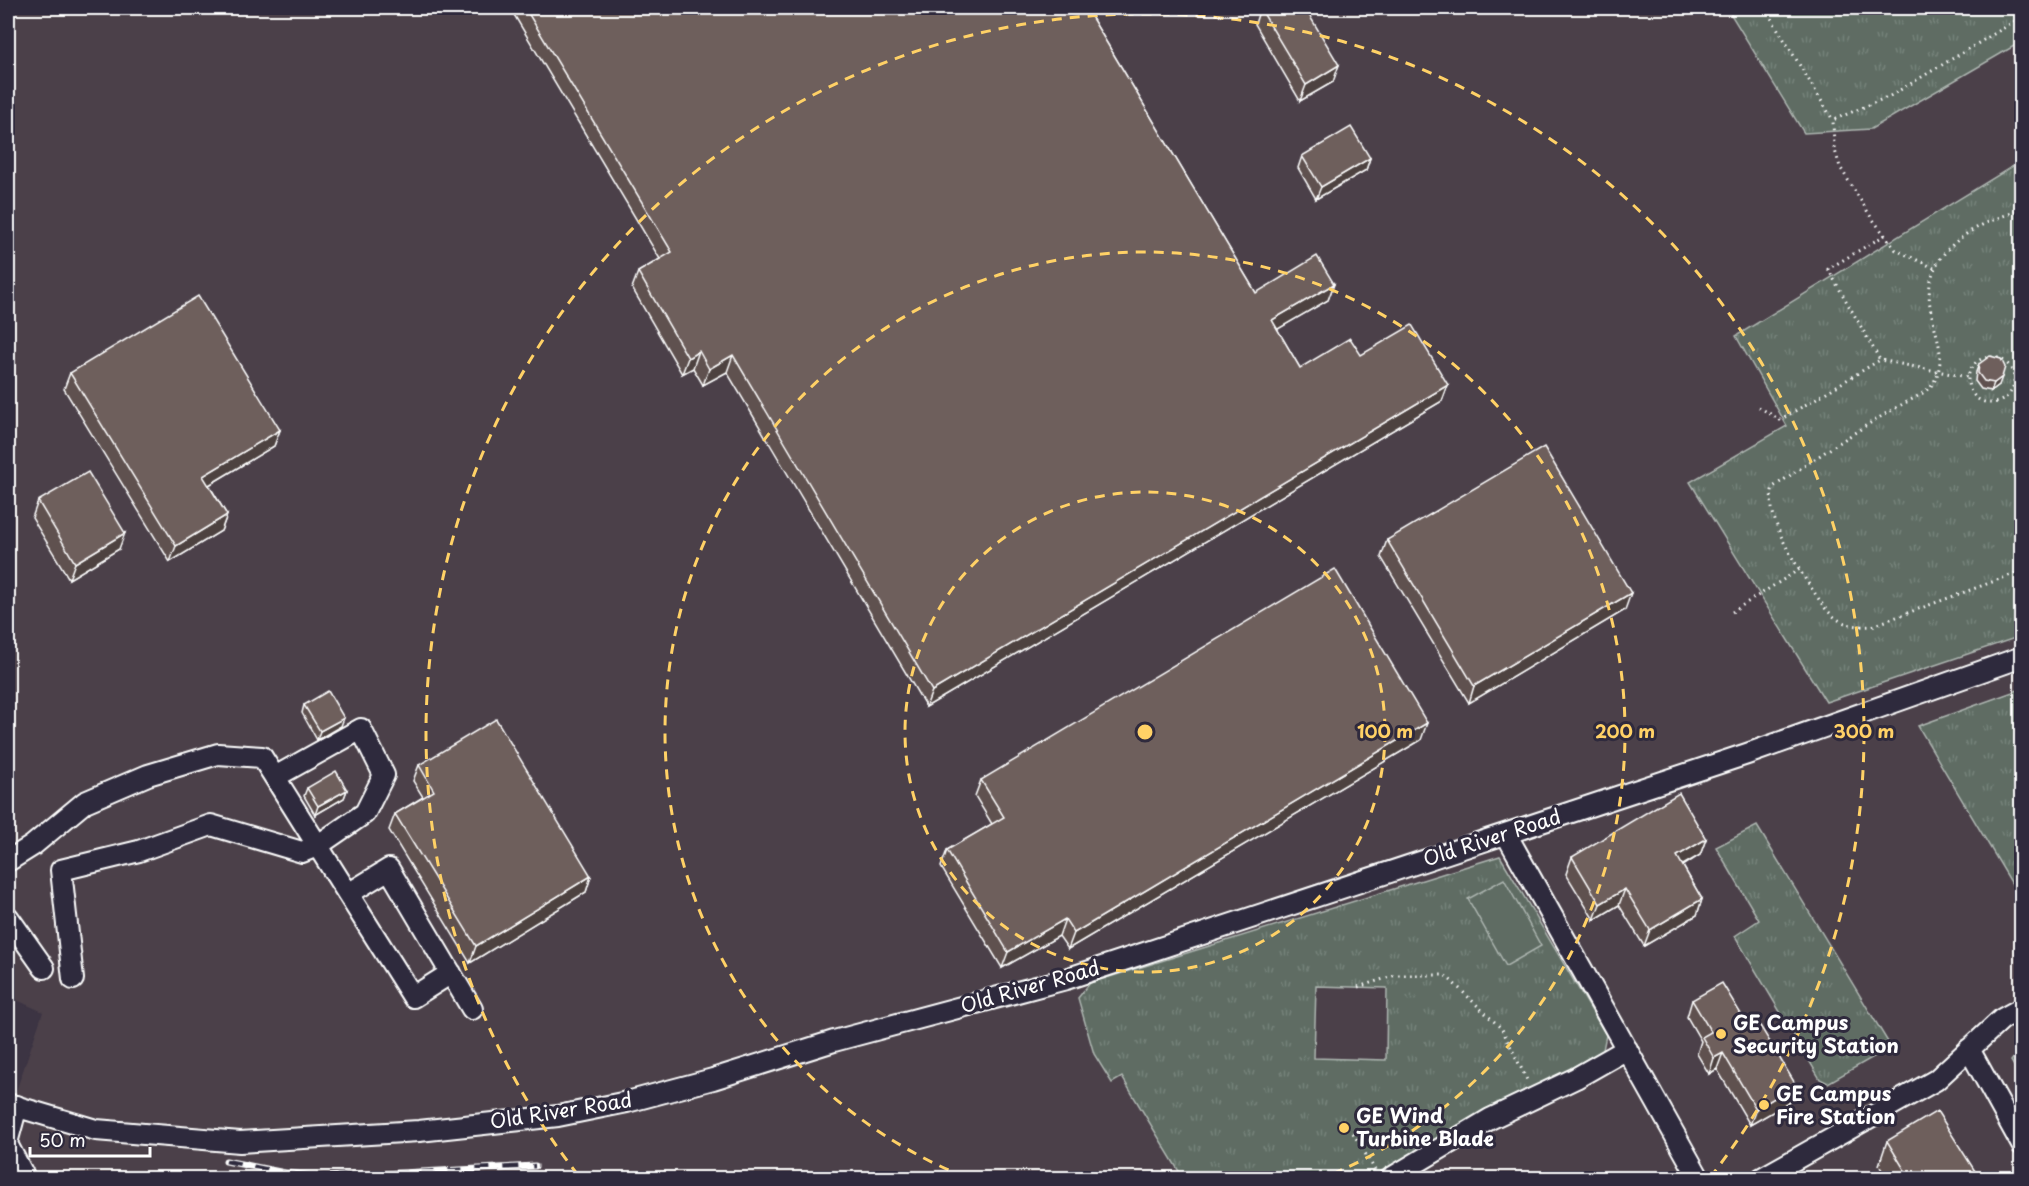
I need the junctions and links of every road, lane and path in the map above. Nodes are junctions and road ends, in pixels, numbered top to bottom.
1 (1765, 8) edge
2 (2022, 17) edge
3 (1833, 120) junction
4 (2022, 210) edge
5 (1885, 236) junction
6 (1934, 268) junction
7 (1880, 360) junction
8 (1937, 371) junction
9 (1967, 377) junction
10 (2014, 384) junction
11 (2022, 385) edge
12 (1759, 407) dead end
13 (1800, 569) junction
14 (2022, 571) edge
15 (1732, 612) dead end
16 (2022, 657) edge
17 (275, 777) junction
18 (1506, 834) junction
19 (317, 846) junction
20 (8, 861) edge
21 (348, 894) junction
22 (8, 917) edge
23 (44, 968) dead end
24 (451, 973) junction
25 (73, 979) dead end
26 (1358, 987) dead end
27 (2022, 1008) edge
28 (472, 1009) dead end
29 (1627, 1048) junction
30 (1969, 1049) junction
31 (1535, 1096) junction
32 (12, 1105) edge
33 (1353, 1133) dead end
34 (8, 1139) edge
35 (2022, 1144) edge
36 (8, 1146) edge
37 (25, 1179) edge
38 (1381, 1179) edge
39 (1391, 1179) edge
40 (1699, 1179) edge
41 (1762, 1179) edge

1 - 3 path
2 - 3 path
3 - 5 path
4 - 6 path
5 - 6 path
5 - 7 path
6 - 8 path
7 - 8 path
7 - 12 path
8 - 9 path
8 - 13 path
9 - 10 path
9 - 10 path
10 - 11 path
13 - 14 path
13 - 15 path
16 - 18 lane, Old River Road
17 - 19 lane
17 - 19 lane
17 - 20 lane
18 - 29 lane
18 - 32 lane, Old River Road
19 - 21 lane
19 - 25 lane
21 - 24 lane
21 - 24 lane
22 - 23 lane
24 - 28 lane
26 - 31 path
27 - 30 lane
29 - 31 lane
29 - 40 lane
30 - 35 lane
30 - 41 lane
31 - 39 lane
32 - 34 lane
33 - 38 path
36 - 37 lane

